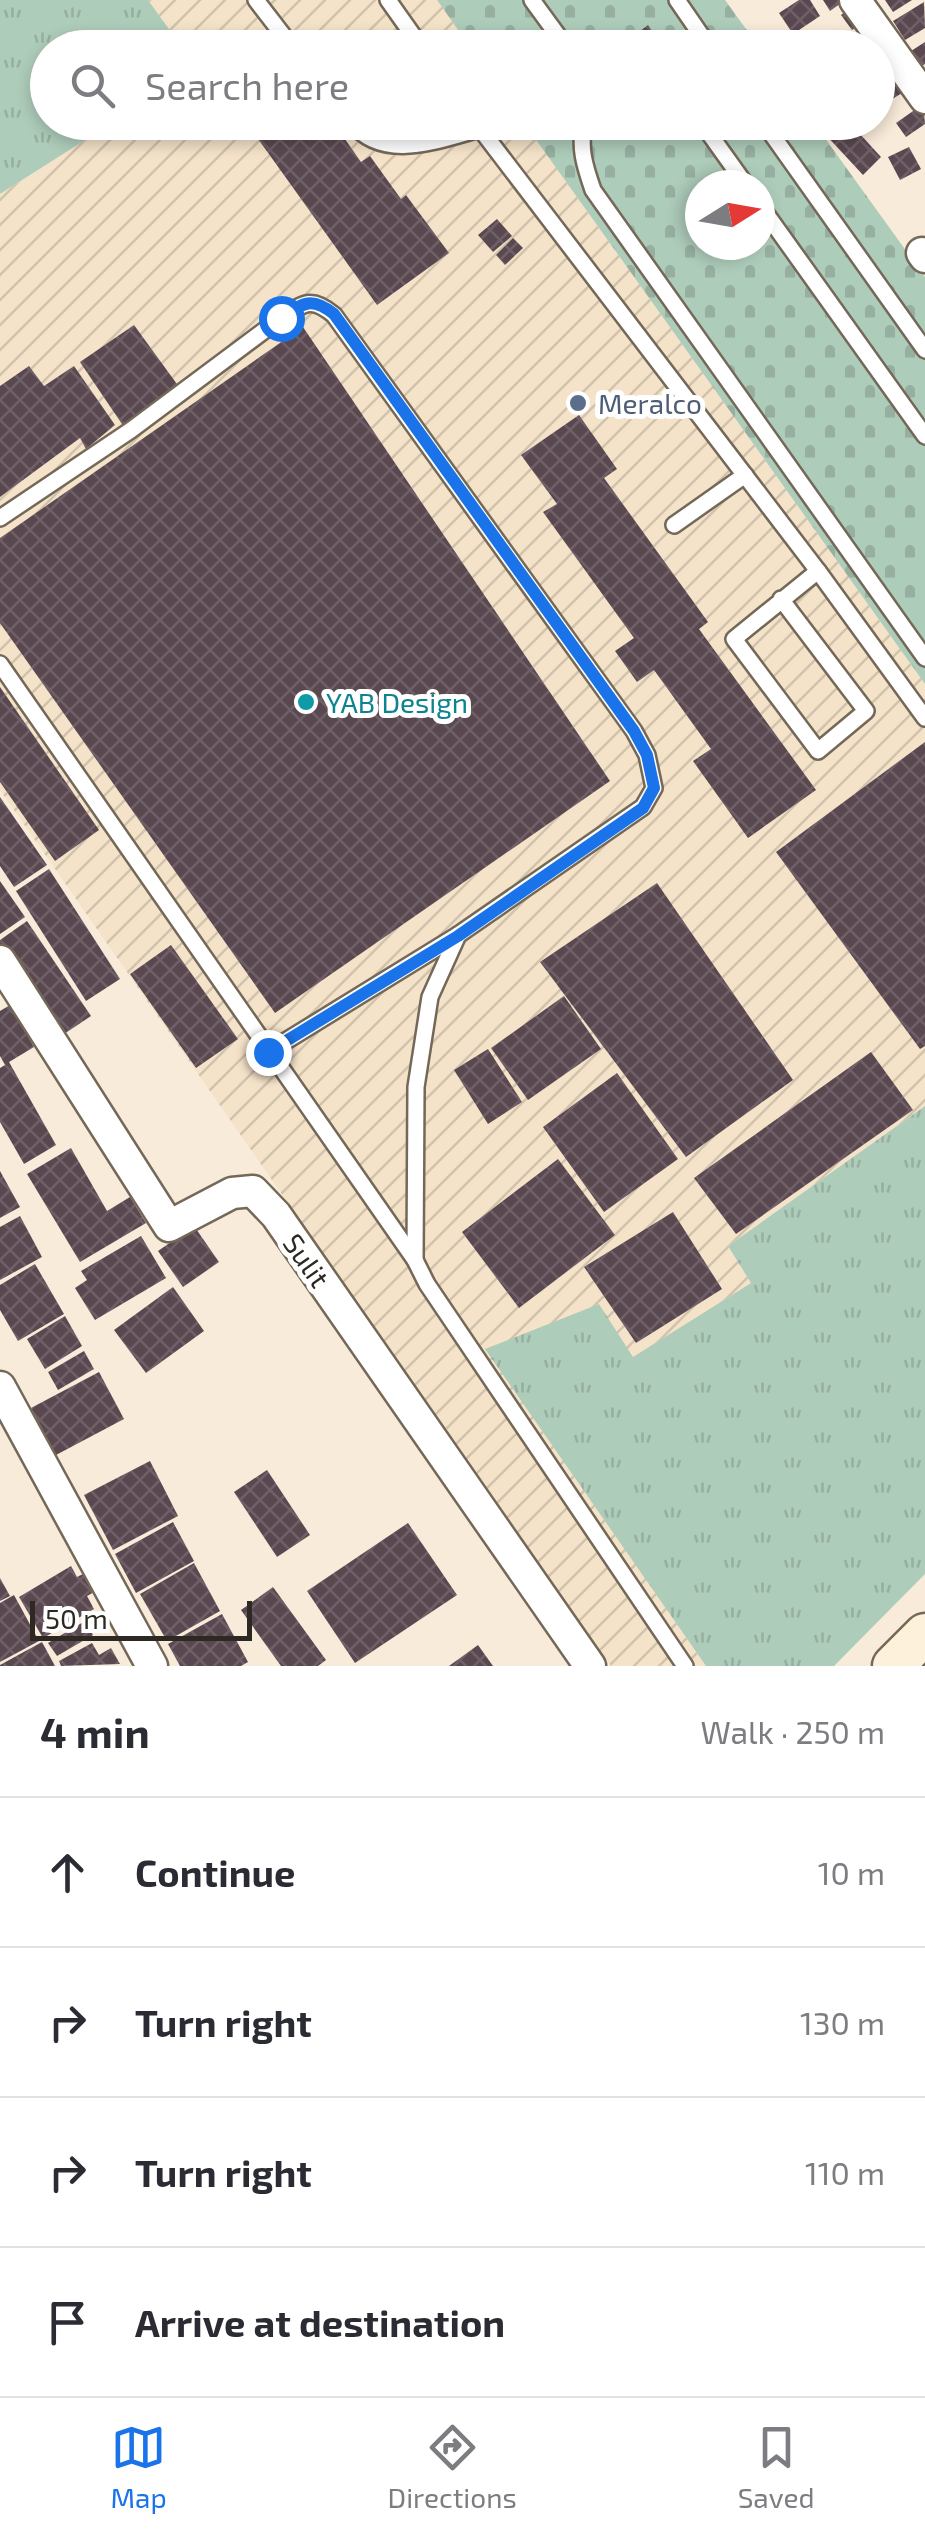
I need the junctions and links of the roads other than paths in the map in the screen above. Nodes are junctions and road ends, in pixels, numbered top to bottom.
1 (256, 0) edge
2 (388, 0) edge
3 (532, 0) edge
4 (677, 0) edge
5 (854, 0) edge
6 (279, 30) edge
7 (409, 30) edge
8 (554, 30) edge
9 (698, 30) edge
10 (876, 30) edge
11 (895, 57) edge
12 (925, 98) edge
13 (371, 140) edge
14 (421, 140) edge
15 (488, 140) edge
16 (581, 140) edge
17 (715, 140) edge
18 (776, 140) edge
19 (736, 170) edge
20 (775, 225) edge
21 (925, 350) edge
22 (925, 436) edge
23 (744, 475) junction
24 (0, 518) edge
25 (674, 525) dead end
26 (818, 570) junction
27 (781, 599) junction
28 (925, 658) edge
29 (0, 664) edge
30 (925, 718) edge
31 (458, 936) junction
32 (0, 960) edge
33 (268, 1052) junction
34 (415, 1260) junction
35 (0, 1387) edge
36 (925, 1634) edge
37 (152, 1666) edge
38 (590, 1666) edge
39 (685, 1666) edge
40 (892, 1666) edge

1 - 6 lane
2 - 7 lane
3 - 8 lane
4 - 9 lane
5 - 10 street
11 - 12 street
13 - 14 lane
15 - 23 lane
16 - 28 lane
17 - 19 lane
18 - 21 lane
20 - 22 lane
23 - 25 lane
23 - 26 lane
24 - 31 lane
26 - 27 lane
26 - 30 lane
27 - 27 lane
29 - 33 lane
31 - 33 lane
31 - 34 lane
32 - 38 street, Sulit
33 - 34 lane
34 - 39 lane
35 - 37 street
36 - 40 main road

